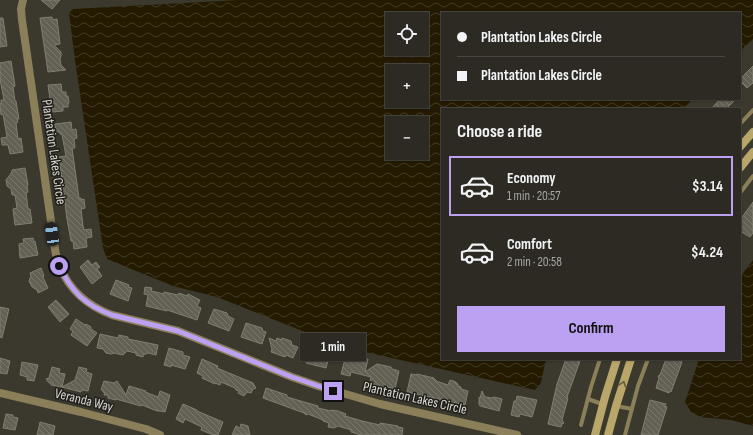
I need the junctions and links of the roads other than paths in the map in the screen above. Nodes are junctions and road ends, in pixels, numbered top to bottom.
1 (23, 0) edge
2 (753, 110) edge
3 (741, 123) edge
4 (753, 132) edge
5 (741, 146) edge
6 (753, 152) edge
7 (741, 167) edge
8 (753, 176) edge
9 (741, 192) edge
10 (600, 360) edge
11 (617, 360) edge
12 (631, 360) edge
13 (648, 360) edge
14 (0, 393) edge
15 (588, 400) junction
16 (602, 404) junction
17 (616, 406) junction
18 (632, 409) junction
19 (581, 424) dead end
20 (160, 435) edge
21 (516, 435) edge
22 (595, 435) edge
23 (608, 435) edge
24 (625, 435) edge

1 - 21 street, Plantation Lakes Circle
2 - 3 lane
4 - 5 main road
6 - 7 main road
8 - 9 lane
10 - 15 lane
11 - 16 main road
17 -> 12 main road
13 - 18 lane
14 - 20 street, Veranda Way
15 - 16 lane
15 - 19 lane
16 - 22 main road
17 - 18 lane
17 - 23 main road
18 - 24 lane

